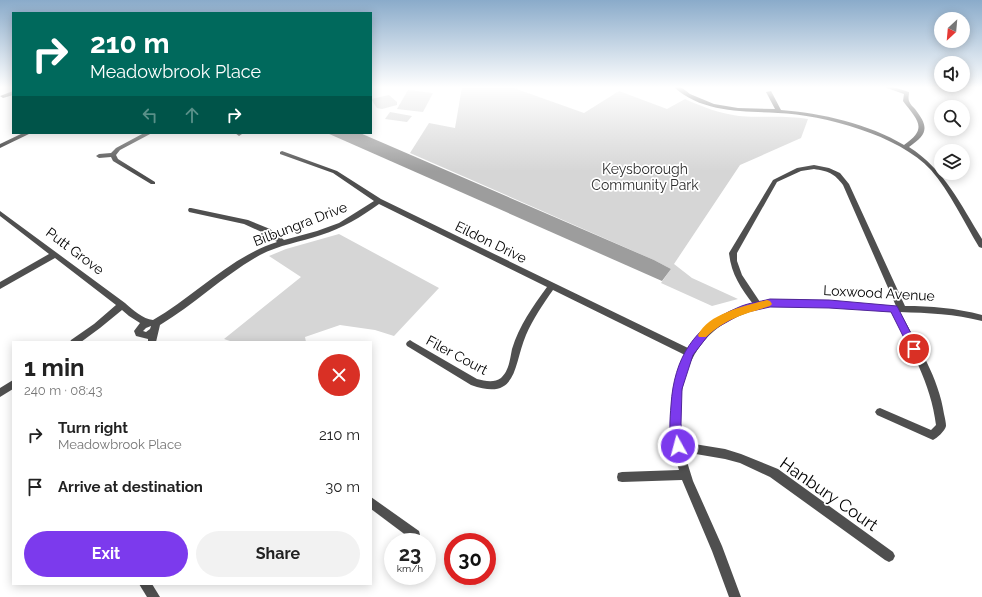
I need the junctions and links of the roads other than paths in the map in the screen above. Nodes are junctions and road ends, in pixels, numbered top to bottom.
1 (811, 115) edge
2 (915, 115) edge
3 (26, 134) edge
4 (148, 134) edge
5 (0, 146) edge
6 (905, 146) junction
7 (282, 153) dead end
8 (113, 155) junction
9 (99, 156) dead end
10 (153, 183) dead end
11 (378, 201) junction
12 (191, 210) dead end
13 (0, 213) edge
14 (283, 243) junction
15 (982, 245) edge
16 (54, 255) junction
17 (0, 286) edge
18 (552, 286) junction
19 (759, 306) junction
20 (898, 309) junction
21 (127, 310) junction
22 (982, 318) edge
23 (153, 327) junction
24 (144, 336) edge
25 (75, 341) edge
26 (152, 341) edge
27 (410, 344) dead end
28 (689, 353) junction
29 (12, 385) edge
30 (0, 393) edge
31 (880, 412) dead end
32 (678, 446) junction
33 (685, 475) junction
34 (622, 477) dead end
35 (372, 503) edge
36 (412, 533) edge
37 (889, 556) dead end
38 (146, 585) edge
39 (154, 597) edge
40 (735, 597) edge

1 - 6 street
2 - 6 street
3 - 5 main road
4 - 8 street
6 - 15 street
7 - 11 street, Eildon Drive
8 - 9 street
8 - 10 street
11 - 14 street, Bilbungra Drive
11 - 18 street, Eildon Drive
12 - 14 street
13 - 16 street, Putt Grove
14 - 23 street, Bilbungra Drive
16 - 17 street
16 - 21 street, Putt Grove
18 - 27 street, Filer Court
18 - 28 street, Eildon Drive
19 - 20 street, Loxwood Avenue
19 - 20 street
19 - 28 street, Loxwood Avenue
20 - 22 street, Loxwood Avenue
20 - 31 street
21 - 23 street, Putt Grove
21 - 24 street, Putt Grove
21 - 25 street
23 - 24 street, Bilbungra Drive
23 - 26 street
28 - 32 street, Loxwood Avenue
29 - 30 street
32 - 33 street, Loxwood Avenue
32 - 37 street, Hanbury Court
33 - 34 street
33 - 40 street, Loxwood Avenue
35 - 36 street
38 - 39 street

